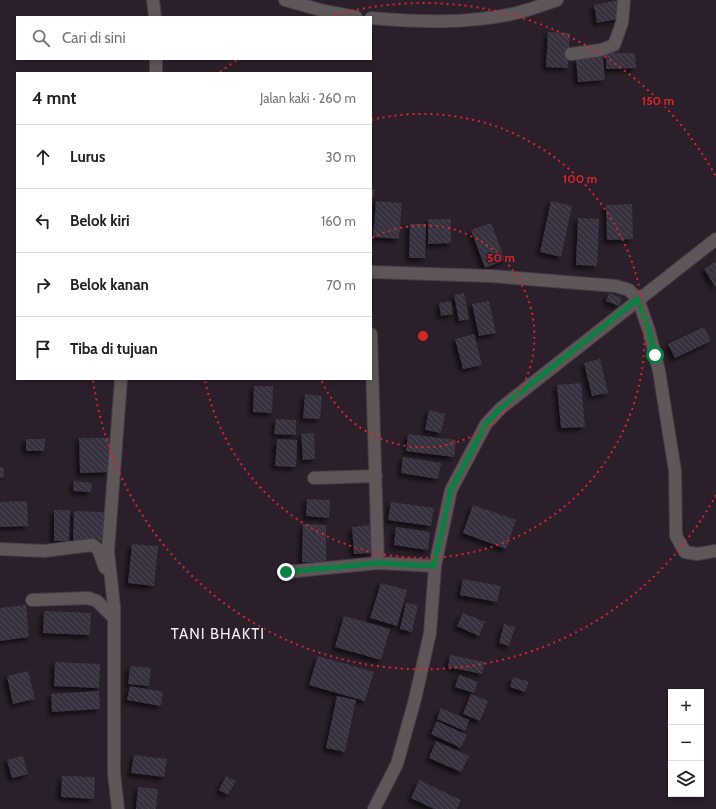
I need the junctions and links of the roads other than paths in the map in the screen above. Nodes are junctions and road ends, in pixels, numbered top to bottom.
1 (153, 0) edge
2 (285, 0) edge
3 (557, 0) edge
4 (624, 0) edge
5 (155, 16) edge
6 (350, 16) edge
7 (372, 18) edge
8 (571, 54) dead end
9 (156, 60) edge
10 (156, 72) edge
11 (716, 239) edge
12 (372, 272) edge
13 (638, 299) junction
14 (372, 370) edge
15 (121, 380) edge
16 (376, 476) junction
17 (314, 478) dead end
18 (0, 549) edge
19 (716, 551) edge
20 (378, 563) junction
21 (434, 566) junction
22 (286, 572) dead end
23 (112, 586) junction
24 (32, 600) dead end
25 (114, 618) junction
26 (118, 809) edge
27 (374, 809) edge

1 - 5 street
2 - 6 street
3 - 7 street
4 - 8 street
9 - 10 street
11 - 13 street
12 - 13 street
13 - 19 street
13 - 21 street
14 - 16 street
15 - 23 street
16 - 17 street
16 - 20 street
18 - 23 street
20 - 21 street
20 - 22 street
21 - 27 street
23 - 25 street
24 - 25 street
25 - 26 street

